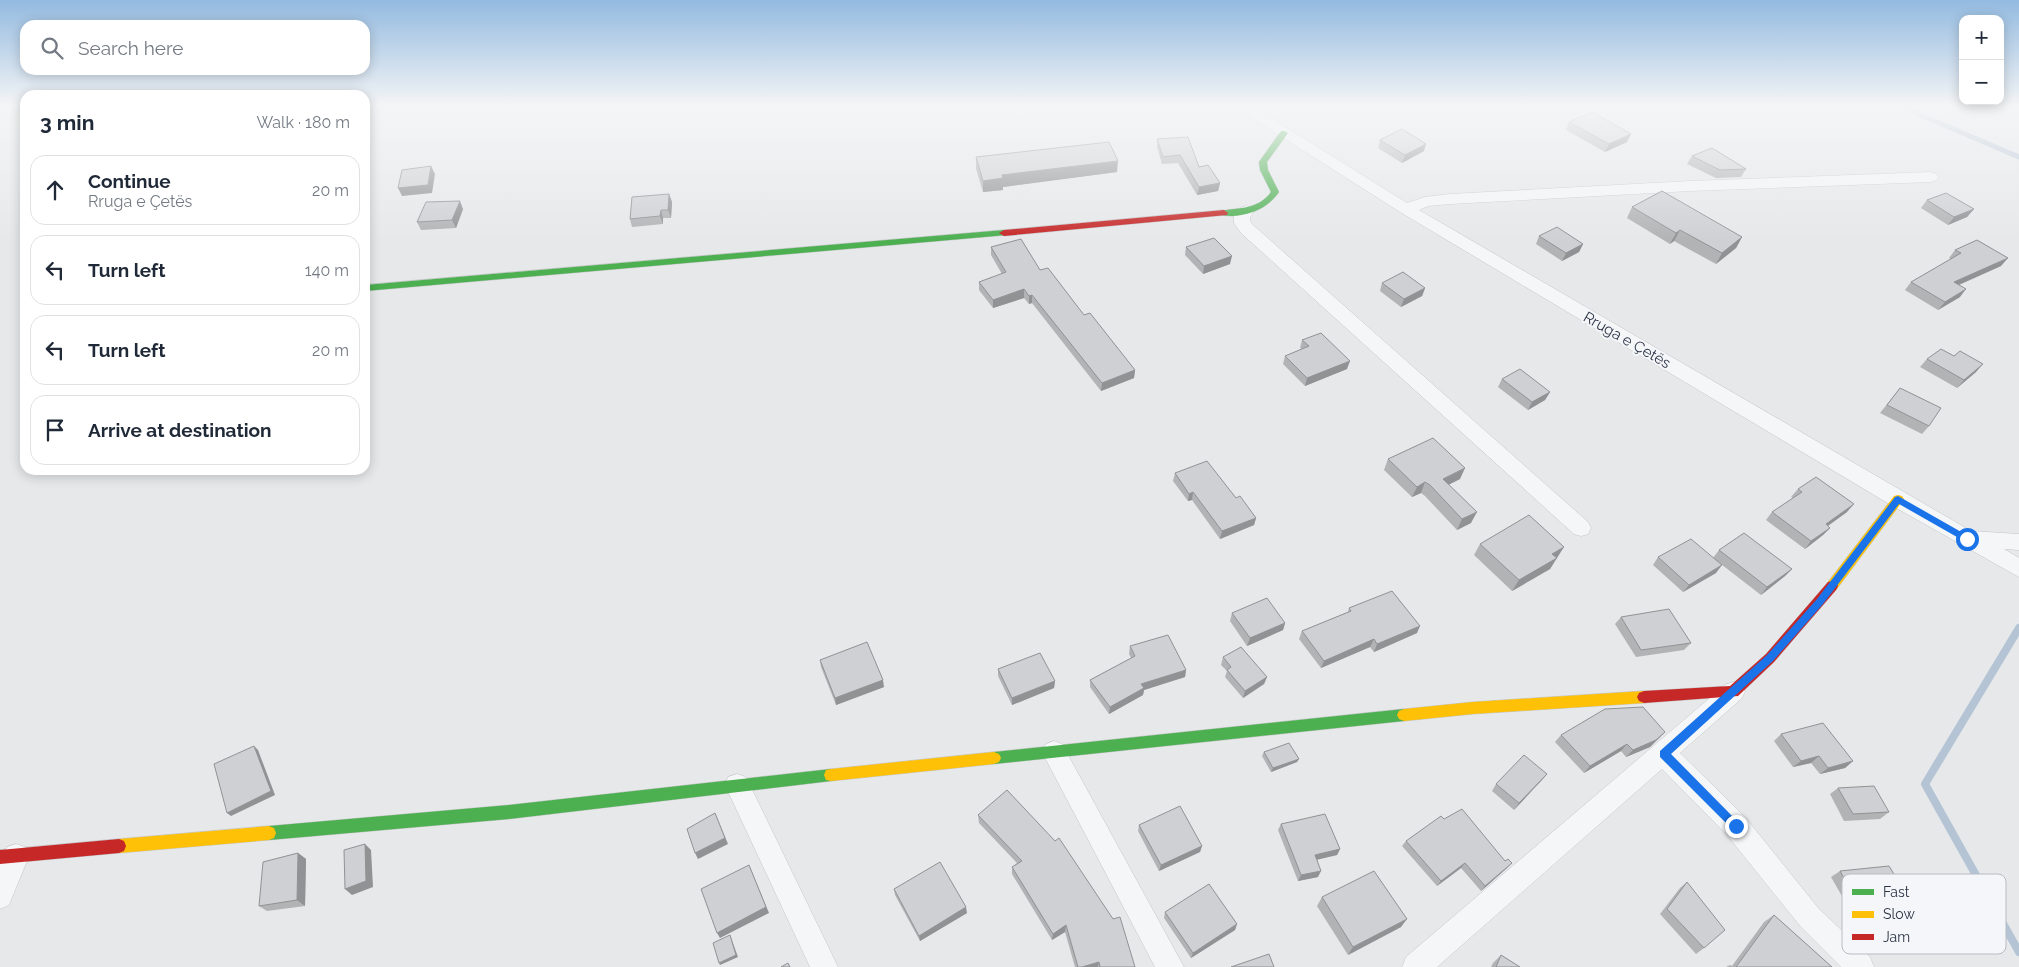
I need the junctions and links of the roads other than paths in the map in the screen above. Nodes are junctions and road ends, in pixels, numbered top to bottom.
1 (1272, 150) edge
2 (1311, 150) edge
3 (1931, 177) dead end
4 (1406, 209) junction
5 (1246, 211) junction
6 (370, 288) edge
7 (1898, 499) junction
8 (1581, 528) dead end
9 (1967, 539) junction
10 (2019, 542) edge
11 (2019, 568) edge
12 (1733, 692) junction
13 (1054, 752) junction
14 (1664, 754) junction
15 (737, 785) junction
16 (8, 856) edge
17 (0, 896) edge
18 (1842, 949) edge
19 (1847, 954) edge
20 (824, 967) edge
21 (1170, 967) edge
22 (1416, 967) edge
23 (1860, 967) edge

1 - 5 street
2 - 4 street, Rruga e Çetës
3 - 4 street
4 - 7 street, Rruga e Çetës
5 - 6 street
5 - 8 street
7 - 9 street, Rruga e Çetës
7 - 12 street
9 - 10 street
9 - 11 street, Rruga e Çetës
12 - 13 street
12 - 14 street
13 - 15 street
13 - 21 street
14 - 18 street
14 - 22 street
15 - 16 street
15 - 20 street
16 - 17 street
19 - 23 street

